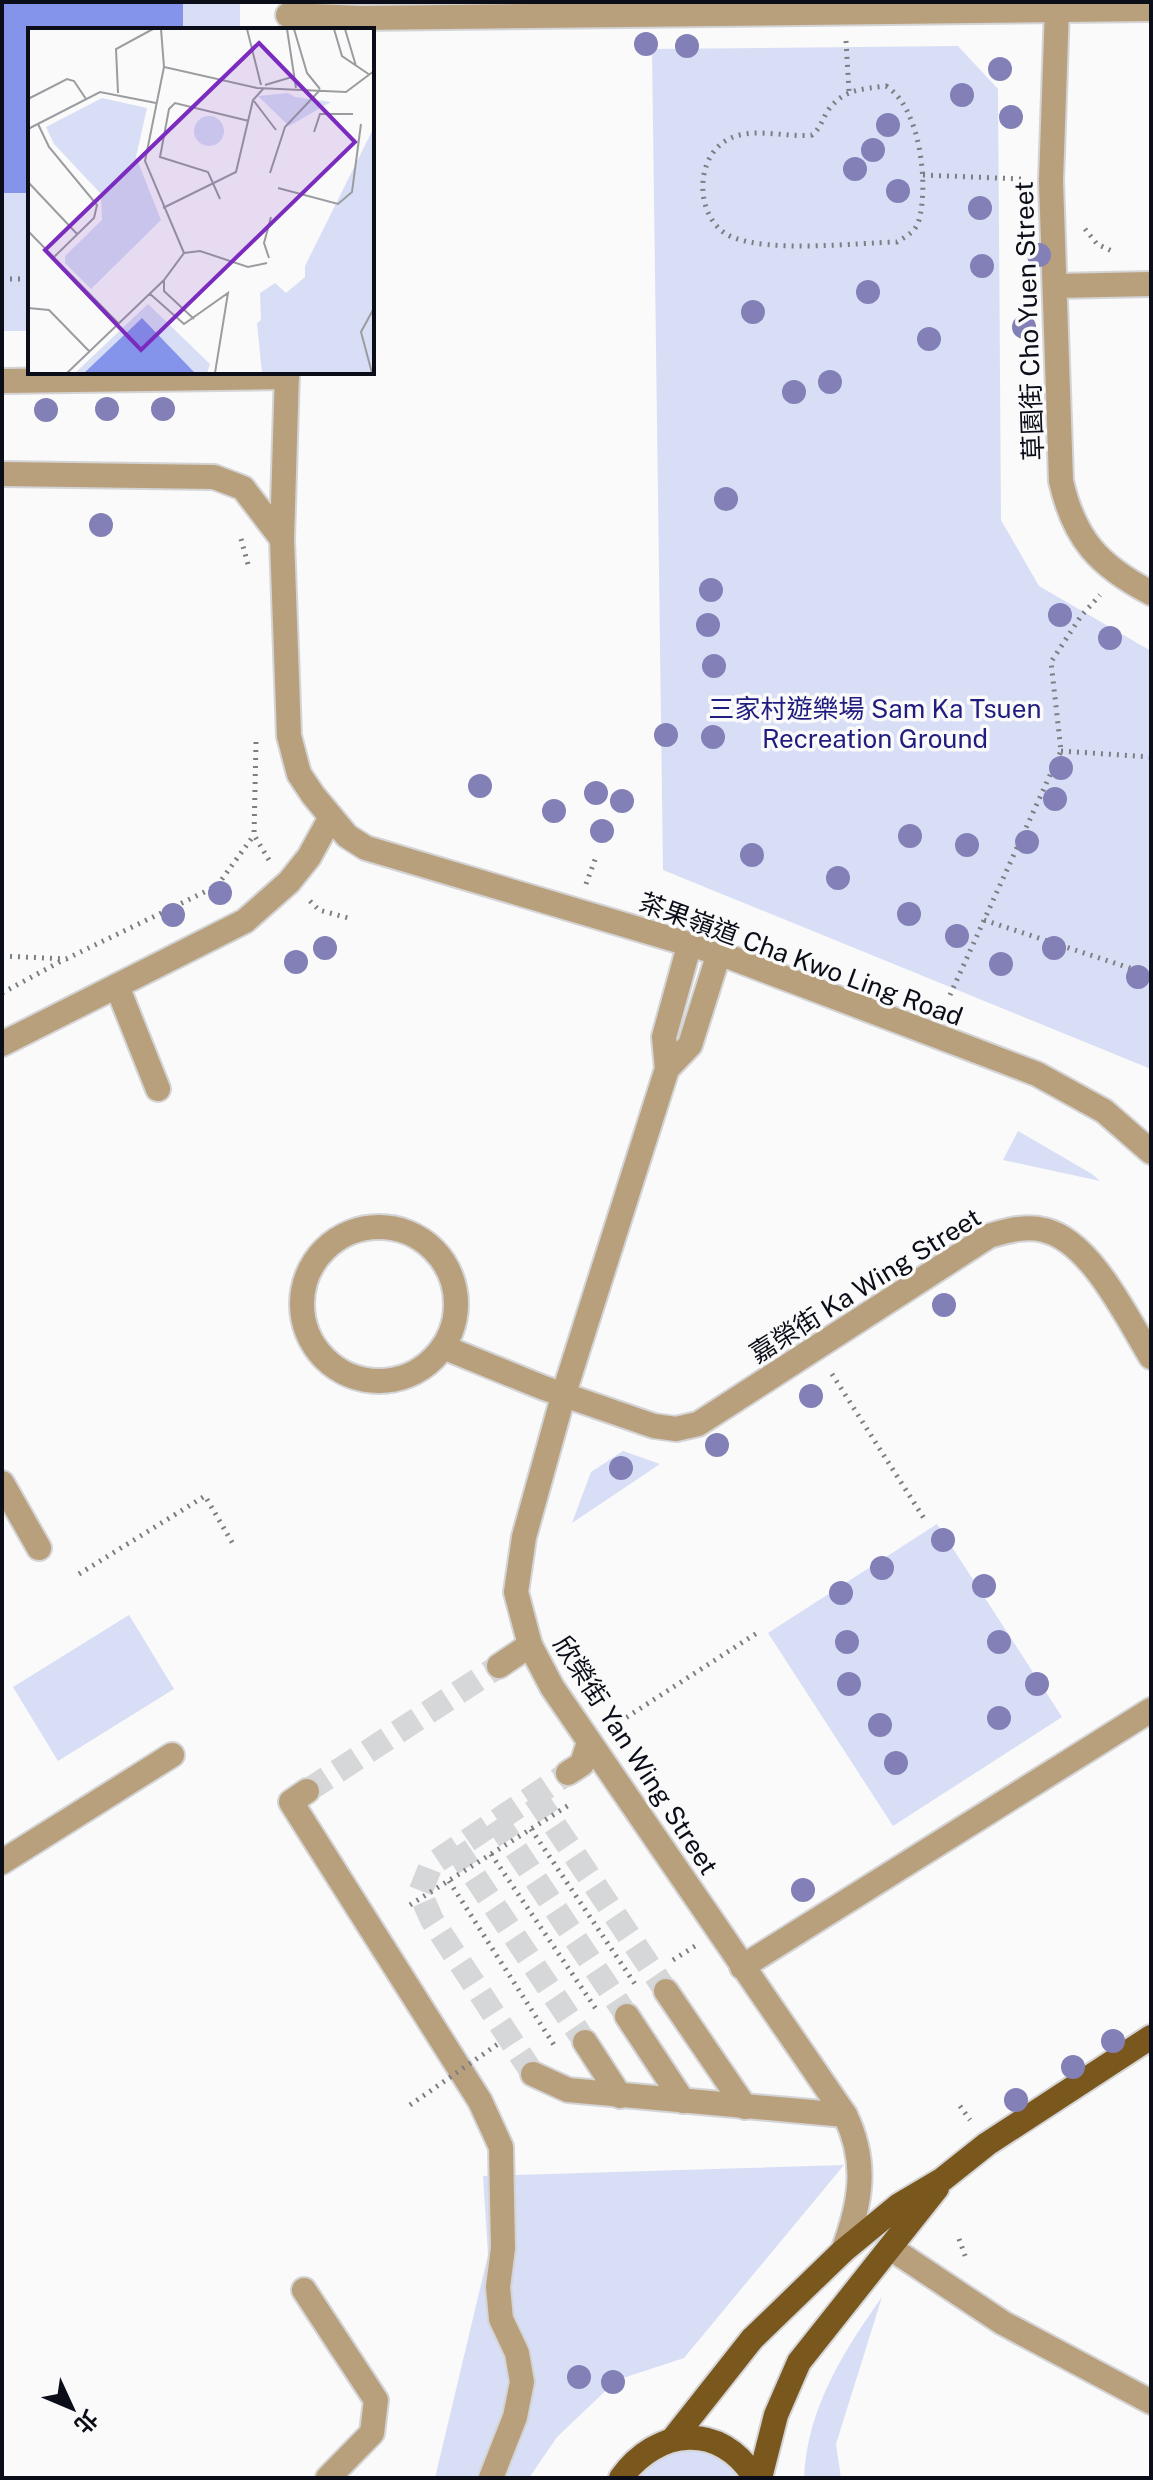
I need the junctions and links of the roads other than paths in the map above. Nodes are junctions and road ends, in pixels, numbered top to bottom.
1 (1057, 8) junction
2 (1151, 9) edge
3 (287, 16) edge
4 (1151, 284) edge
5 (1055, 286) junction
6 (287, 374) edge
7 (2, 381) edge
8 (2, 474) edge
9 (282, 539) junction
10 (1151, 593) edge
11 (331, 817) junction
12 (689, 946) junction
13 (719, 953) junction
14 (117, 986) junction
15 (2, 1044) edge
16 (667, 1069) junction
17 (158, 1089) dead end
18 (1151, 1152) edge
19 (443, 1347) junction
20 (1151, 1357) edge
21 (564, 1393) junction
22 (2, 1483) edge
23 (39, 1548) dead end
24 (530, 1645) junction
25 (499, 1666) tunnel mouth
26 (1151, 1710) edge
27 (597, 1737) junction
28 (172, 1755) dead end
29 (568, 1773) tunnel mouth
30 (307, 1791) dead end
31 (2, 1862) edge
32 (742, 1967) junction
33 (654, 1993) tunnel mouth
34 (627, 2016) tunnel mouth
35 (1151, 2037) edge
36 (585, 2042) tunnel mouth
37 (533, 2074) tunnel mouth
38 (620, 2096) junction
39 (683, 2101) junction
40 (745, 2107) junction
41 (845, 2115) junction
42 (943, 2179) junction
43 (892, 2249) junction
44 (843, 2251) junction
45 (304, 2290) dead end
46 (1151, 2402) edge
47 (673, 2439) junction
48 (328, 2478) edge
49 (491, 2478) edge
50 (621, 2478) edge
51 (757, 2478) edge

1 - 2 street
1 - 3 street
1 - 5 street, 草園街 Cho Yuen Street
4 - 5 street
5 - 10 street, 草園街 Cho Yuen Street
6 - 7 street
6 - 9 street, 茶果嶺道 Cha Kwo Ling Road
8 - 9 street
9 - 11 street, 茶果嶺道 Cha Kwo Ling Road
11 - 12 street, 茶果嶺道 Cha Kwo Ling Road
11 - 14 street
12 - 13 street, 茶果嶺道 Cha Kwo Ling Road
12 - 16 street, 欣榮街 Yan Wing Street
13 - 16 street, 欣榮街 Yan Wing Street
13 - 18 street, 茶果嶺道 Cha Kwo Ling Road
14 - 15 street
14 - 17 street
16 - 21 street, 欣榮街 Yan Wing Street
19 - 19 street
19 - 21 street, 嘉榮街 Ka Wing Street
20 - 21 street, 嘉榮街 Ka Wing Street
21 - 24 street, 欣榮街 Yan Wing Street
22 - 23 street
24 - 25 street
24 - 27 street, 欣榮街 Yan Wing Street
26 - 32 street
27 - 29 street
27 - 32 street, 欣榮街 Yan Wing Street
28 - 31 street
30 - 49 street
32 - 41 street, 欣榮街 Yan Wing Street
33 - 40 street
34 - 39 street
35 - 42 main road
36 - 38 street
37 - 38 street
38 - 39 street
39 - 40 street
40 - 41 street
41 - 44 street, 欣榮街 Yan Wing Street
42 - 43 main road
42 - 44 main road
43 - 46 street
43 - 51 main road
44 - 47 main road
45 - 48 street
47 - 50 main road
47 - 51 main road

